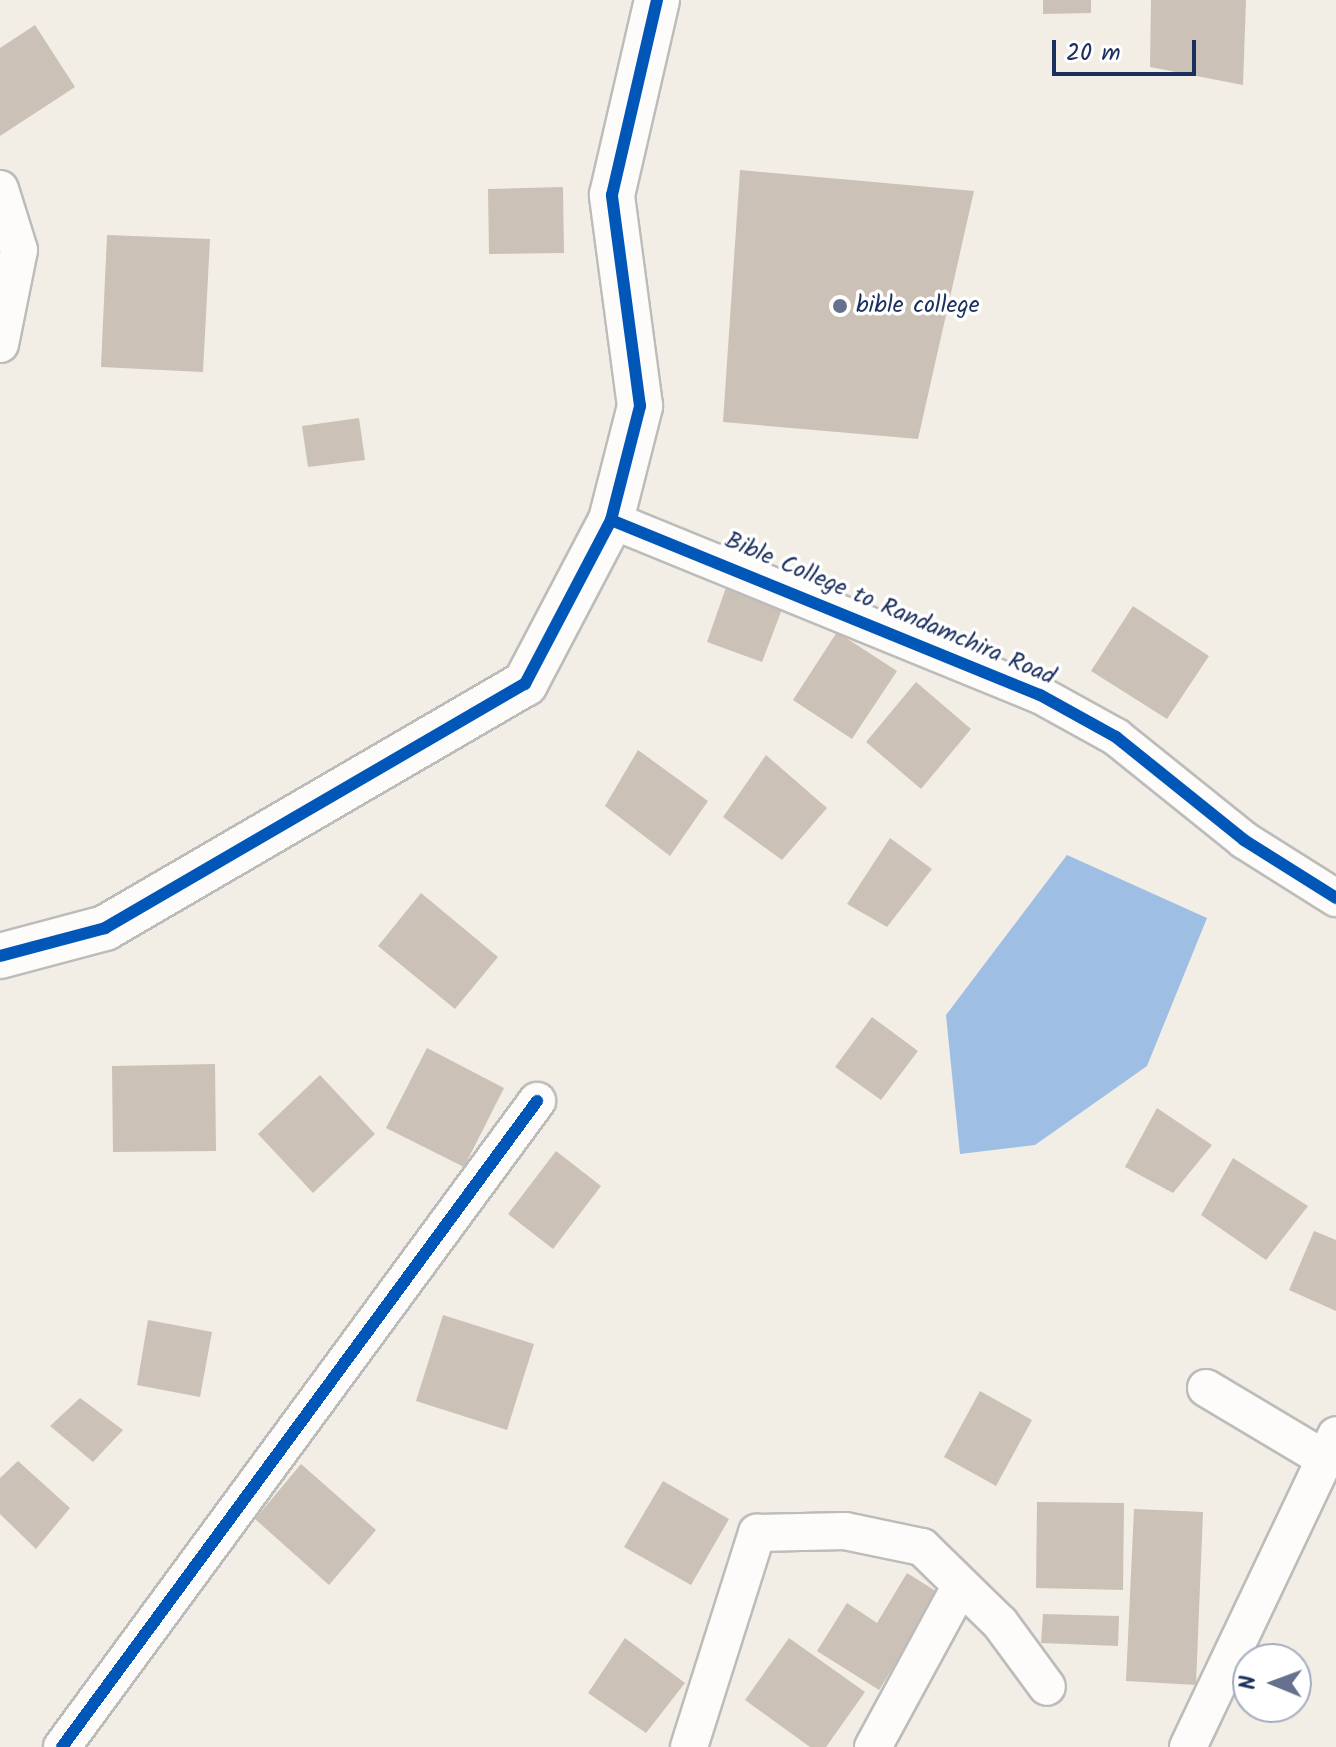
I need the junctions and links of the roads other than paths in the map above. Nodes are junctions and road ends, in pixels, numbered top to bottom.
1 (657, 0) edge
2 (0, 189) edge
3 (0, 344) edge
4 (611, 520) junction
5 (1336, 898) edge
6 (0, 956) edge
7 (537, 1101) dead end
8 (1206, 1388) dead end
9 (1330, 1447) edge
10 (961, 1585) junction
11 (1047, 1687) dead end
12 (62, 1747) edge
13 (689, 1747) edge
14 (873, 1747) edge
15 (1188, 1747) edge

1 - 4 street
2 - 3 street
4 - 5 street, Bible College to Randamchira Road
4 - 6 street
7 - 12 street
8 - 9 street
9 - 15 street
10 - 11 street
10 - 13 street
10 - 14 street

